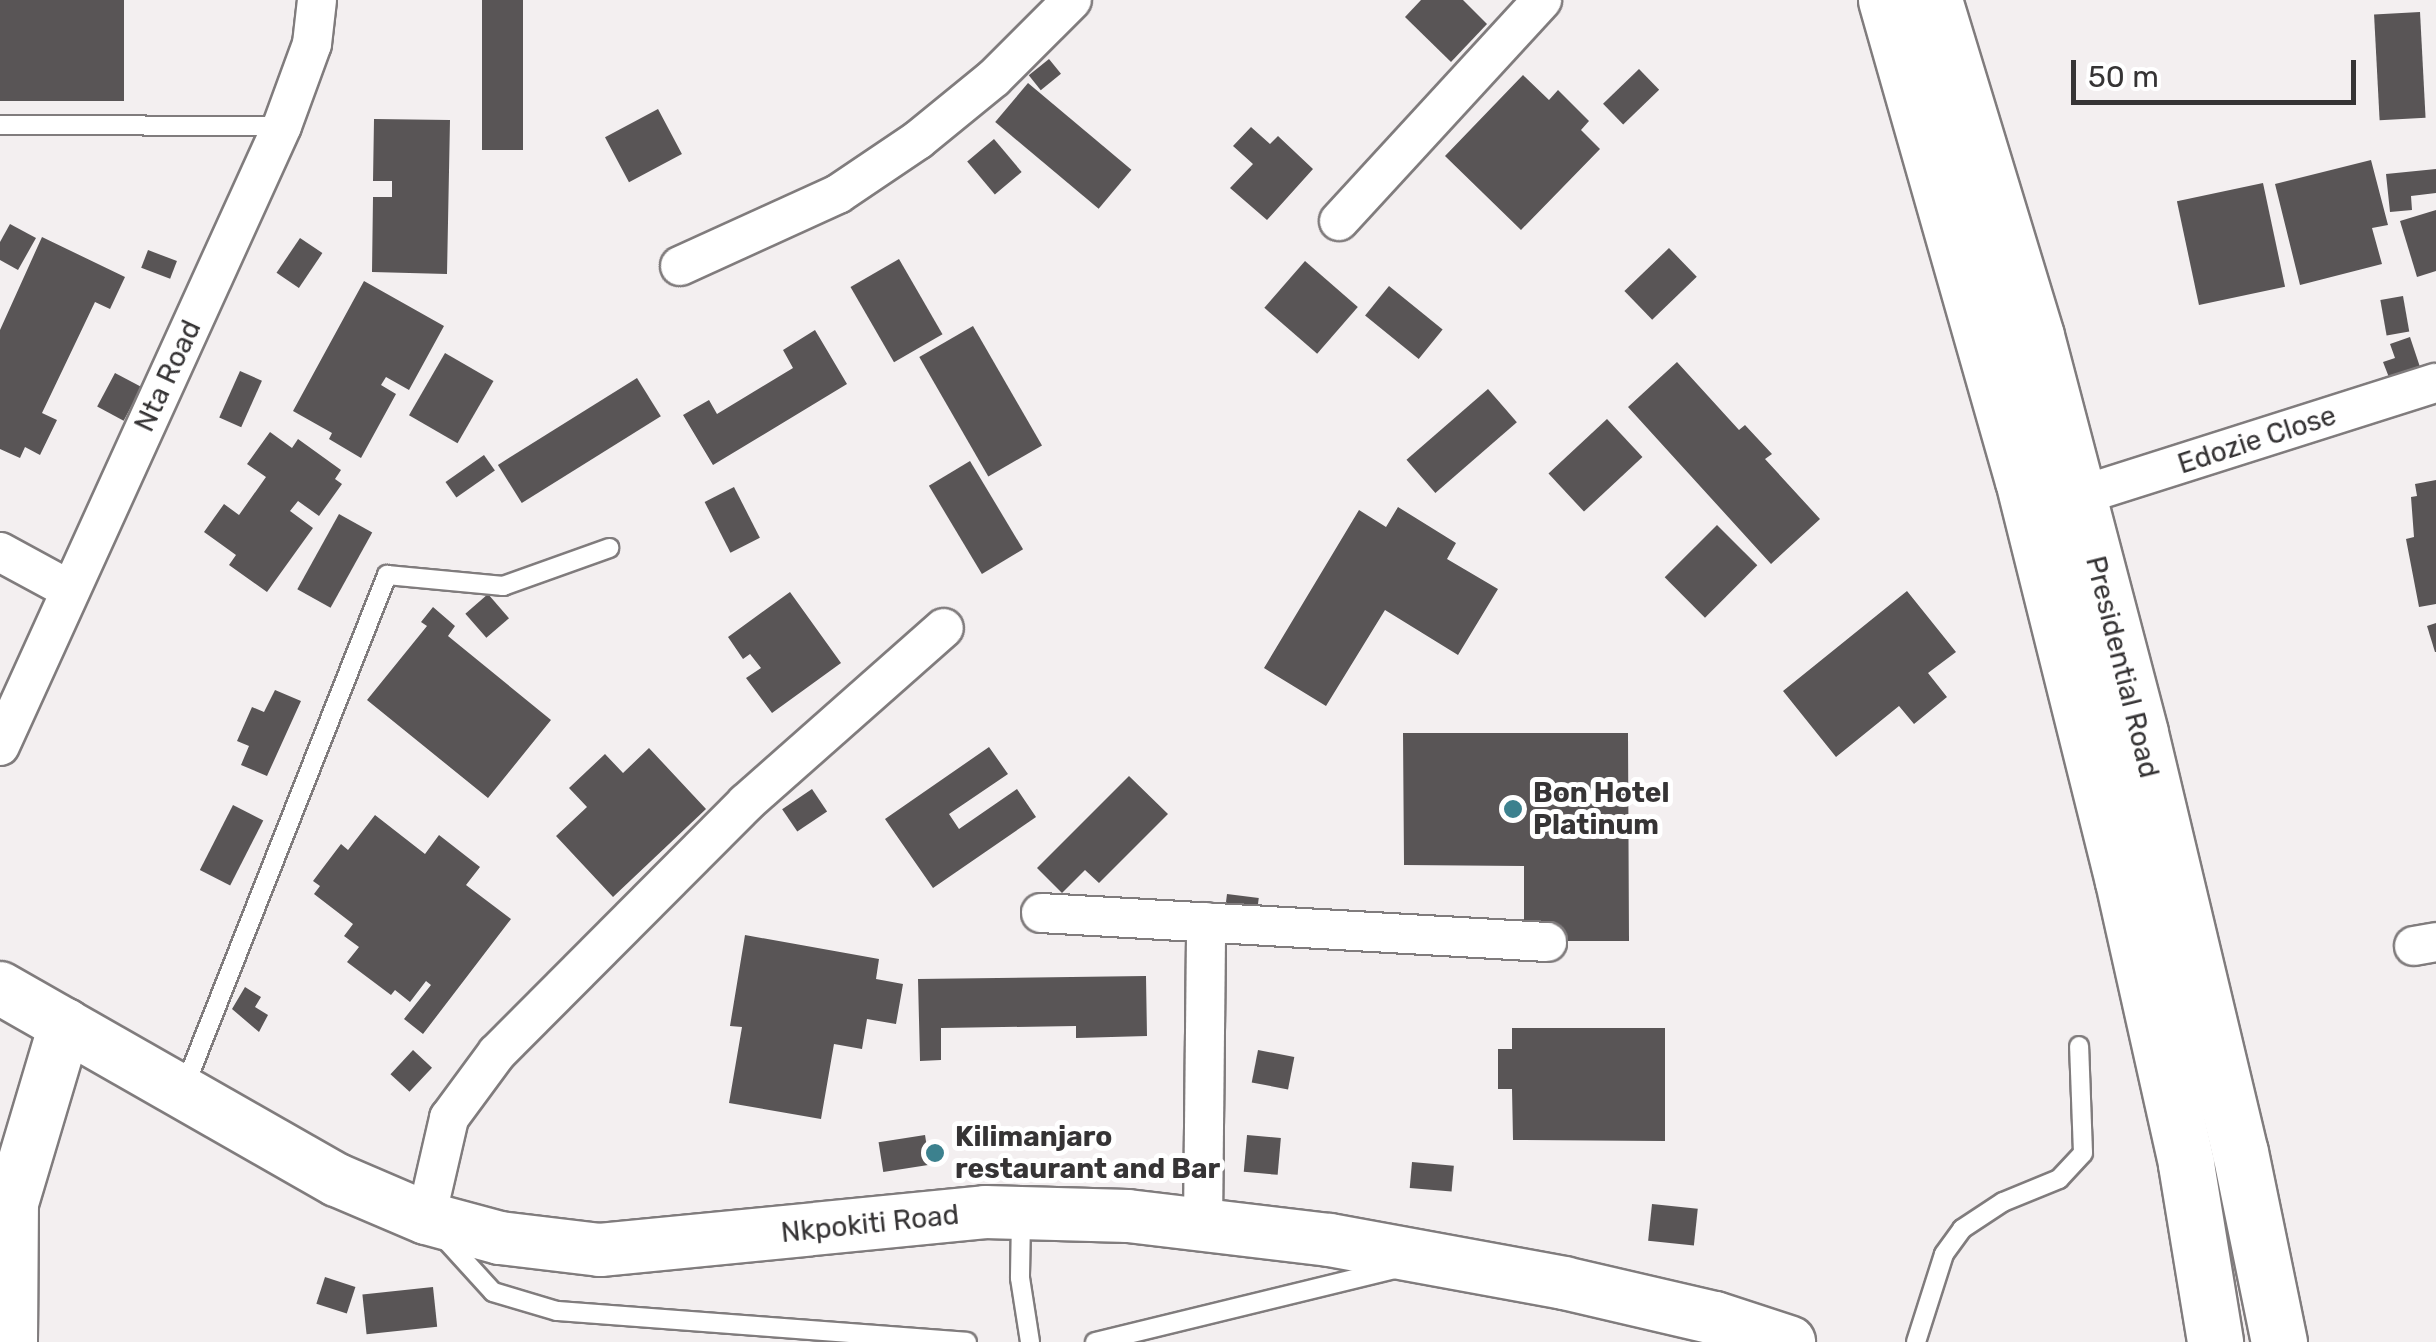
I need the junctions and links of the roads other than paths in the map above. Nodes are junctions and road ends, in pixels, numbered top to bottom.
1 (317, 0) edge
2 (1072, 0) edge
3 (1542, 0) edge
4 (1886, 0) edge
5 (1934, 0) edge
6 (1943, 111) junction
7 (0, 125) edge
8 (282, 126) junction
9 (1339, 221) dead end
10 (680, 266) dead end
11 (2436, 384) edge
12 (2078, 496) junction
13 (609, 548) dead end
14 (0, 552) edge
15 (70, 590) junction
16 (944, 628) dead end
17 (0, 746) edge
18 (1041, 913) dead end
19 (1206, 922) junction
20 (1547, 942) dead end
21 (0, 988) edge
22 (64, 1025) junction
23 (2079, 1046) dead end
24 (182, 1093) junction
25 (1021, 1213) junction
26 (426, 1218) junction
27 (1203, 1223) junction
28 (1433, 1259) junction
29 (2206, 1330) edge
30 (11, 1342) edge
31 (967, 1342) edge
32 (1030, 1342) edge
33 (1095, 1342) edge
34 (1790, 1342) edge
35 (1916, 1342) edge
36 (2279, 1342) edge

1 - 8 street, Nta Road
2 - 10 street
3 - 9 street
4 - 6 main road, Presidential Road
5 - 6 main road, Presidential Road
6 - 12 main road, Presidential Road
6 - 29 main road, Presidential Road
7 - 8 lane
8 - 15 street, Nta Road
11 - 12 street, Edozie Close
12 - 36 main road, Presidential Road
13 - 24 lane
14 - 15 street
15 - 17 street, Nta Road
16 - 26 street
18 - 19 street
19 - 20 street
19 - 27 street
21 - 22 main road, Nkpokiti Road
22 - 24 main road, Nkpokiti Road
22 - 30 main road
23 - 35 lane
24 - 26 main road, Nkpokiti Road
25 - 26 main road, Nkpokiti Road
25 - 27 main road, Nkpokiti Road
25 - 32 lane
26 - 31 lane
27 - 28 main road, Nkpokiti Road
28 - 33 lane
28 - 34 main road, Nkpokiti Road

